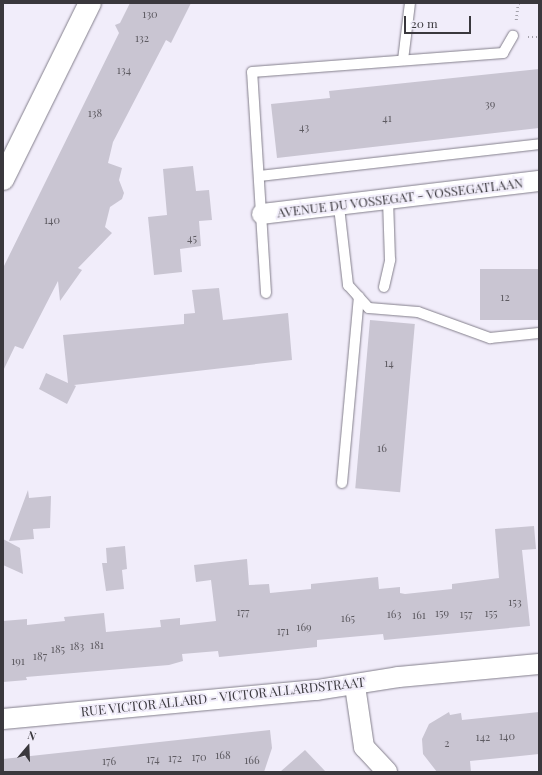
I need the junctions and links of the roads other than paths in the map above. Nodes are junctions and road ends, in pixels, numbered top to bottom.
1 (90, 3) edge
2 (410, 3) edge
3 (513, 36) dead end
4 (403, 60) junction
5 (539, 144) edge
6 (260, 176) junction
7 (3, 179) edge
8 (539, 181) edge
9 (388, 200) junction
10 (339, 207) junction
11 (262, 214) junction
12 (384, 286) dead end
13 (266, 293) dead end
14 (358, 297) junction
15 (539, 333) edge
16 (342, 483) dead end
17 (539, 664) edge
18 (355, 686) junction
19 (3, 719) edge
20 (388, 772) edge

1 - 7 street
2 - 4 lane
3 - 4 lane
4 - 6 lane
5 - 6 lane
6 - 11 lane
8 - 9 street, AVENUE DU VOSSEGAT - VOSSEGATLAAN
9 - 10 street, AVENUE DU VOSSEGAT - VOSSEGATLAAN
9 - 12 lane
10 - 11 street, AVENUE DU VOSSEGAT - VOSSEGATLAAN
10 - 14 lane
11 - 13 lane
14 - 15 lane
14 - 16 lane
17 - 18 street, RUE VICTOR ALLARD - VICTOR ALLARDSTRAAT
18 - 19 street, RUE VICTOR ALLARD - VICTOR ALLARDSTRAAT
18 - 20 street

